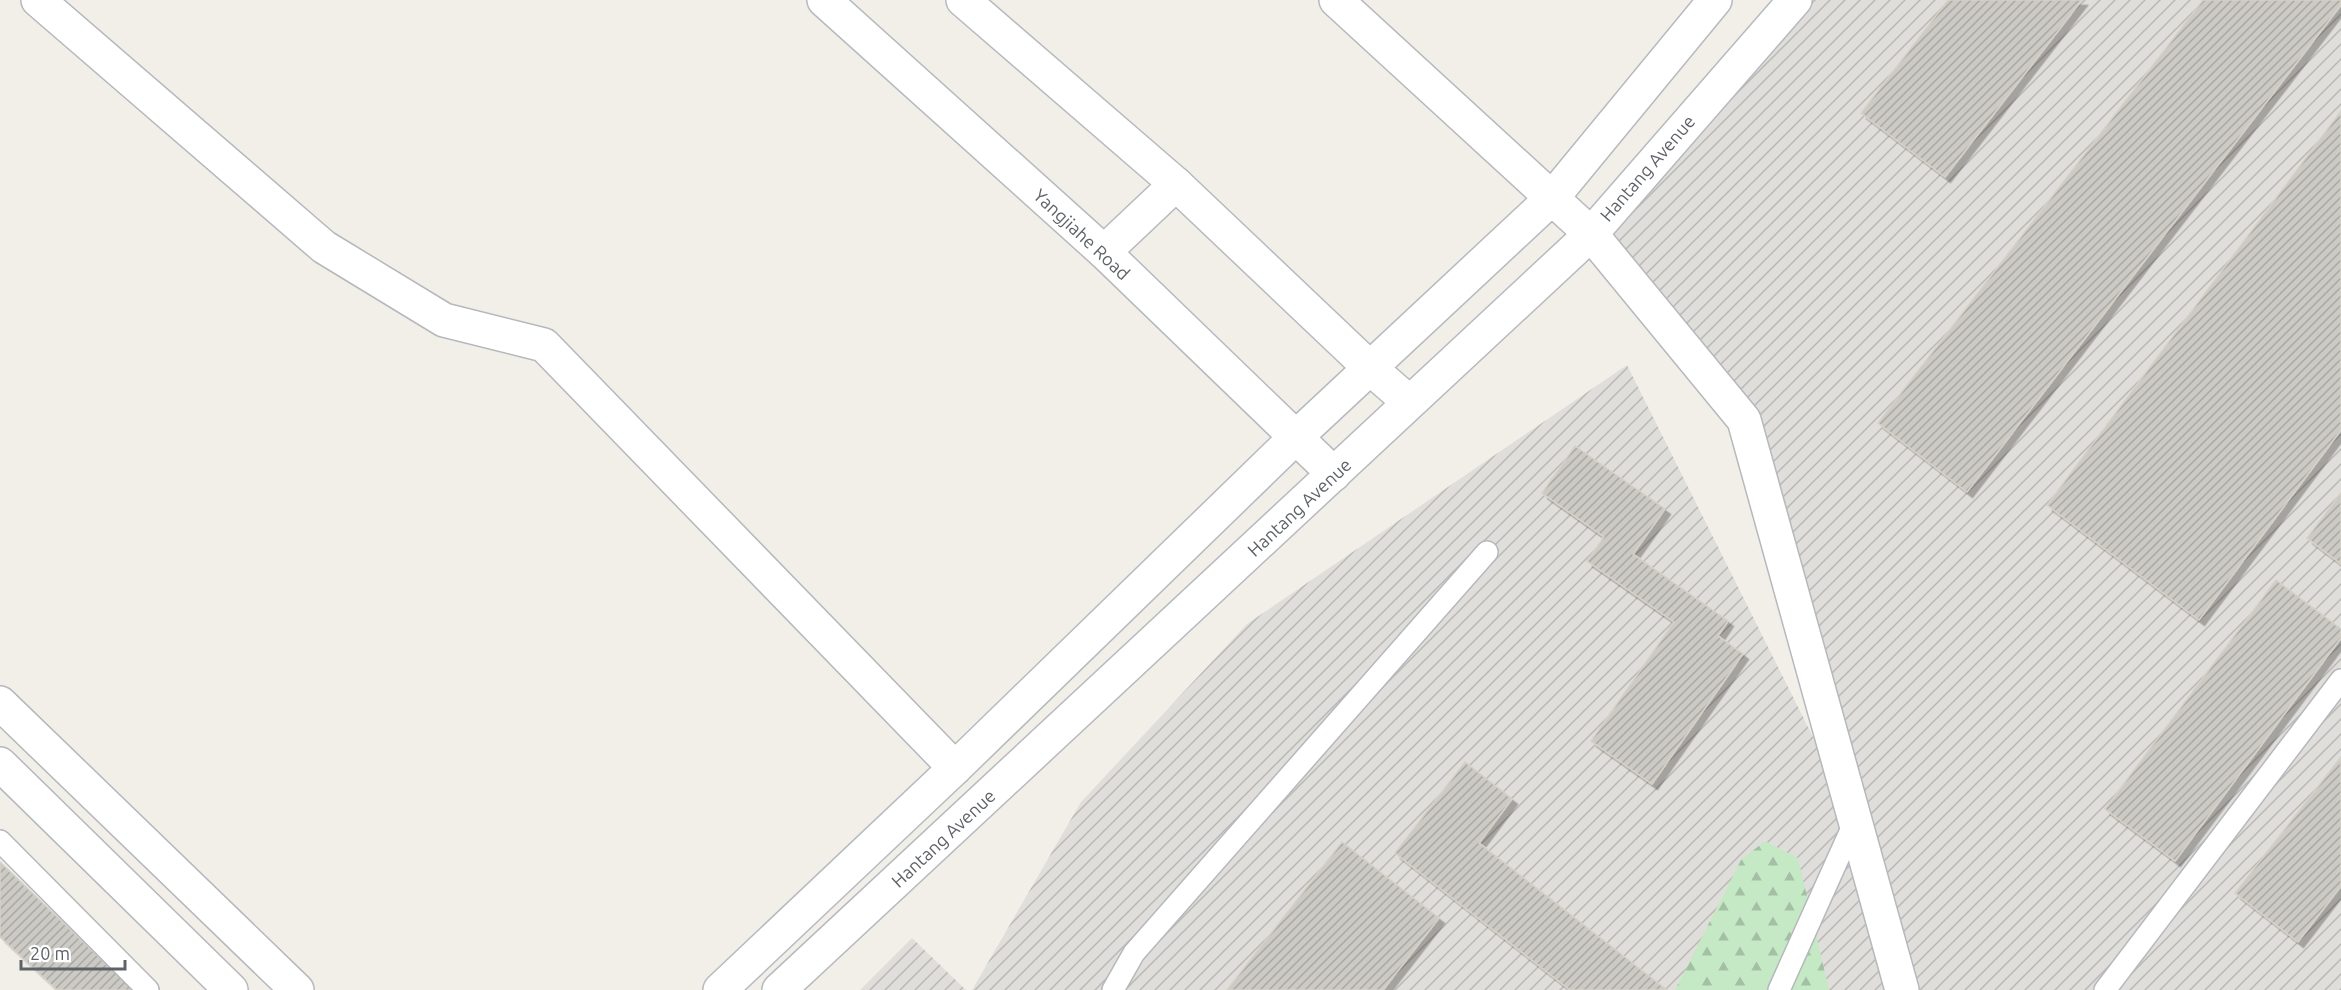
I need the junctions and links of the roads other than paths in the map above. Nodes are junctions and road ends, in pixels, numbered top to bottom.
1 (38, 0) edge
2 (824, 0) edge
3 (963, 0) edge
4 (1336, 0) edge
5 (1715, 0) edge
6 (1795, 0) edge
7 (1176, 184) junction
8 (1552, 198) junction
9 (1591, 234) junction
10 (1104, 252) junction
11 (1370, 368) junction
12 (1409, 402) junction
13 (1295, 438) junction
14 (1334, 474) junction
15 (1487, 552) dead end
16 (2341, 680) edge
17 (0, 703) edge
18 (0, 764) edge
19 (955, 768) junction
20 (1855, 821) junction
21 (0, 841) edge
22 (1906, 985) edge
23 (148, 990) edge
24 (231, 990) edge
25 (297, 990) edge
26 (720, 990) edge
27 (779, 990) edge
28 (1113, 990) edge
29 (1779, 990) edge
30 (2105, 990) edge

1 - 19 main road
2 - 10 main road, Yangjiahe Road
3 - 7 main road
4 - 8 main road
5 - 8 main road
6 - 9 main road, Hantang Avenue
7 - 10 main road
7 - 11 main road
8 - 9 main road
8 - 11 main road
9 - 12 main road, Hantang Avenue
9 - 20 main road
10 - 13 main road, Yangjiahe Road
11 - 12 main road
11 - 13 main road
12 - 14 main road, Hantang Avenue
13 - 14 main road, Yangjiahe Road
13 - 19 main road
14 - 27 main road, Hantang Avenue
15 - 28 lane
16 - 30 lane
17 - 25 main road
18 - 24 main road
19 - 26 main road
20 - 22 main road
20 - 29 lane
21 - 23 lane

